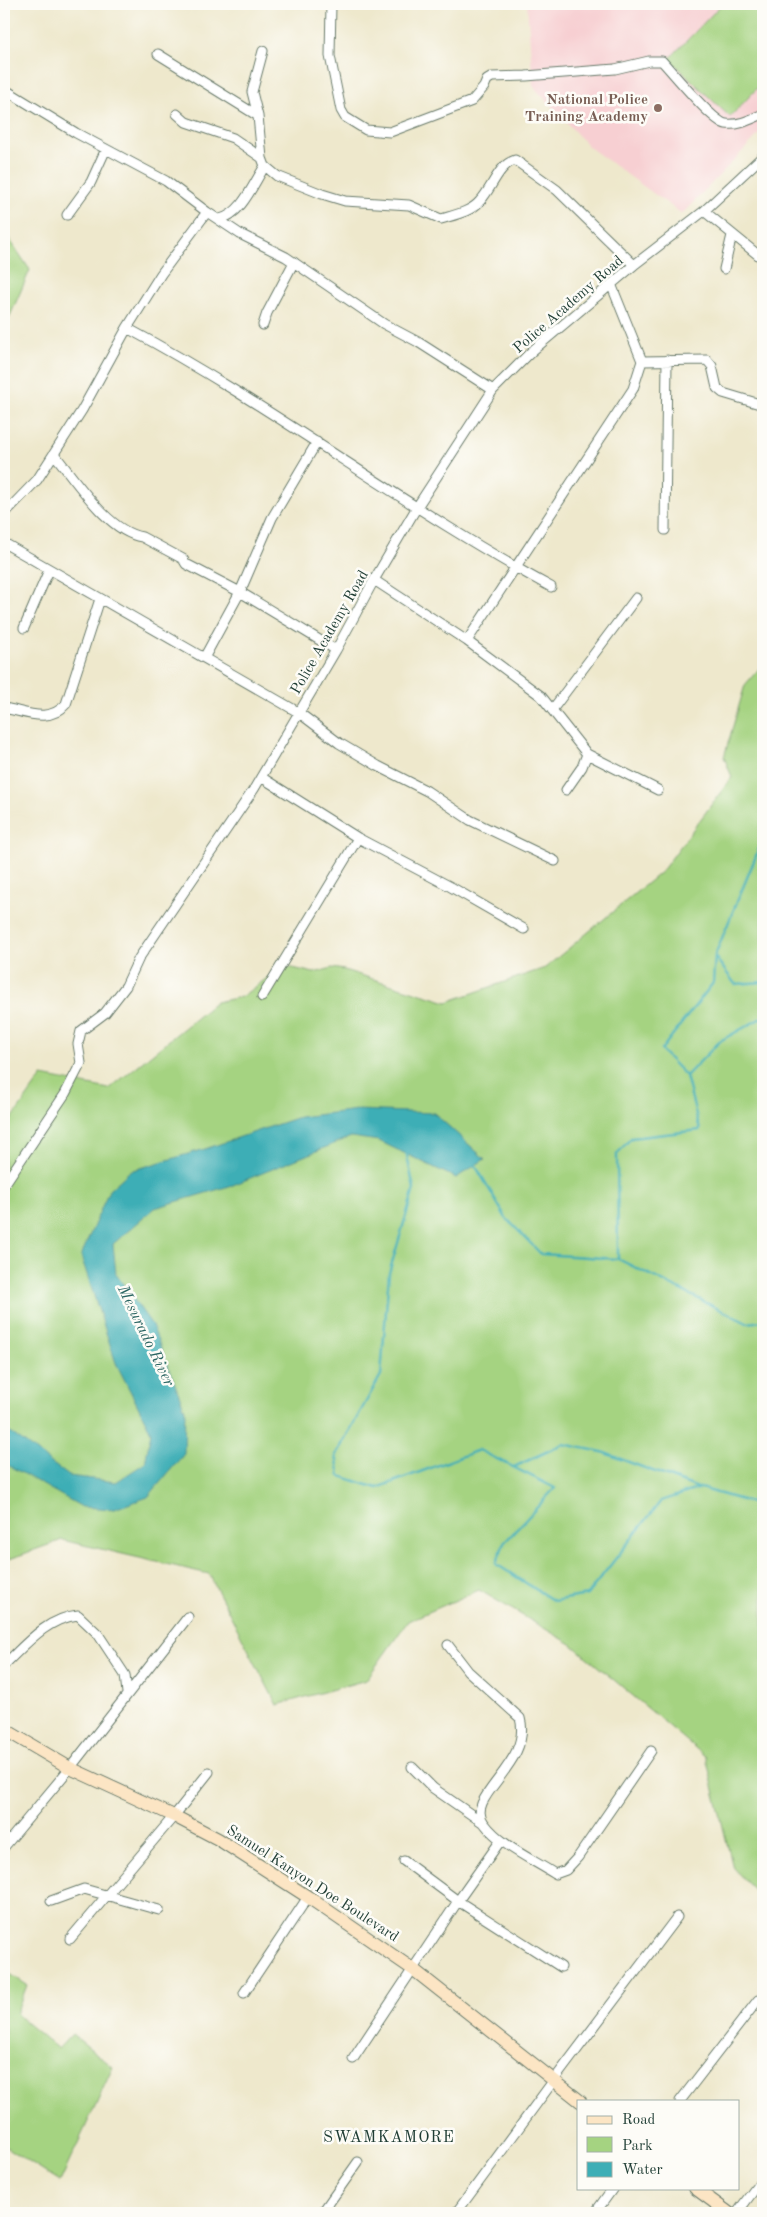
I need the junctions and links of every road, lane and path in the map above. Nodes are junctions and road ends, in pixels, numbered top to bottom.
1 (331, 4) edge
2 (264, 51) dead end
3 (158, 54) dead end
4 (4, 89) edge
5 (177, 114) dead end
6 (763, 114) edge
7 (258, 116) junction
8 (106, 150) junction
9 (763, 156) edge
10 (264, 162) junction
11 (704, 211) junction
12 (207, 212) junction
13 (67, 215) dead end
14 (220, 219) junction
15 (732, 235) junction
16 (763, 258) edge
17 (294, 262) junction
18 (634, 265) junction
19 (724, 268) dead end
20 (611, 284) junction
21 (263, 325) dead end
22 (127, 328) junction
23 (642, 360) junction
24 (667, 360) junction
25 (493, 390) junction
26 (763, 405) edge
27 (317, 442) junction
28 (54, 454) junction
29 (417, 507) junction
30 (4, 514) edge
31 (665, 530) dead end
32 (4, 543) edge
33 (516, 568) junction
34 (49, 570) junction
35 (374, 580) junction
36 (551, 587) dead end
37 (240, 592) junction
38 (636, 598) dead end
39 (100, 599) junction
40 (24, 628) dead end
41 (468, 641) junction
42 (336, 650) junction
43 (204, 658) junction
44 (4, 708) edge
45 (552, 710) junction
46 (298, 712) junction
47 (587, 754) junction
48 (261, 777) junction
49 (566, 790) dead end
50 (658, 790) dead end
51 (358, 838) junction
52 (555, 861) dead end
53 (524, 929) dead end
54 (262, 997) dead end
55 (8, 1170) edge
56 (4, 1185) edge
57 (188, 1617) dead end
58 (448, 1645) dead end
59 (4, 1665) edge
60 (127, 1693) junction
61 (4, 1729) edge
62 (651, 1751) dead end
63 (412, 1767) dead end
64 (70, 1768) junction
65 (209, 1772) dead end
66 (174, 1816) junction
67 (482, 1822) junction
68 (501, 1840) junction
69 (4, 1847) edge
70 (404, 1861) dead end
71 (105, 1896) junction
72 (308, 1897) junction
73 (51, 1901) dead end
74 (458, 1902) junction
75 (159, 1910) dead end
76 (677, 1917) dead end
77 (70, 1939) dead end
78 (561, 1967) dead end
79 (414, 1970) junction
80 (244, 1993) dead end
81 (758, 2000) dead end
82 (353, 2059) dead end
83 (554, 2080) junction
84 (579, 2100) edge
85 (681, 2100) edge
86 (358, 2162) dead end
87 (763, 2178) edge
88 (612, 2190) edge
89 (698, 2190) edge
90 (322, 2213) edge
91 (456, 2213) edge
92 (595, 2213) edge
93 (730, 2213) edge
94 (737, 2213) edge

1 - 6 street
2 - 7 street
3 - 7 street
4 - 8 street
5 - 10 street
7 - 10 street
8 - 12 street
8 - 13 street
9 - 11 street, Police Academy Road
10 - 14 street
10 - 18 street
11 - 15 street
11 - 18 street, Police Academy Road
12 - 14 street
12 - 22 street
14 - 17 street
15 - 16 street
15 - 19 street
17 - 21 street
17 - 25 street
18 - 20 street, Police Academy Road
20 - 23 street
20 - 25 street, Police Academy Road
22 - 27 street
22 - 28 street
23 - 24 street
23 - 33 street
24 - 26 street
24 - 31 street
25 - 29 street, Police Academy Road
27 - 29 street
27 - 37 street
28 - 30 street
28 - 37 street
29 - 33 street
29 - 35 street, Police Academy Road
32 - 34 street
33 - 36 street
33 - 41 street
34 - 39 street
34 - 40 street
35 - 41 street
35 - 42 street, Police Academy Road
37 - 42 street
37 - 43 street
38 - 45 street
39 - 43 street
39 - 44 street
41 - 45 street
42 - 46 street, Police Academy Road
43 - 46 street
45 - 47 street
46 - 48 street, Police Academy Road
46 - 52 street
47 - 49 street
47 - 50 street
48 - 51 street
48 - 55 street, Police Academy Road
51 - 53 street
51 - 54 street
55 - 56 street, Police Academy Road
57 - 60 street
58 - 67 street
59 - 60 street
60 - 64 street
61 - 64 street, Samuel Kanyon Doe Boulevard
62 - 68 street
63 - 67 street
64 - 66 street, Samuel Kanyon Doe Boulevard
64 - 69 street
65 - 66 street
66 - 71 street
66 - 72 street, Samuel Kanyon Doe Boulevard
67 - 68 street
68 - 74 street
70 - 74 street
71 - 73 street
71 - 75 street
71 - 77 street
72 - 79 street, Samuel Kanyon Doe Boulevard
72 - 80 street
74 - 78 street
74 - 79 street
76 - 83 street
79 - 82 street
79 - 83 street, Samuel Kanyon Doe Boulevard
81 - 85 street
83 - 84 street, Samuel Kanyon Doe Boulevard
83 - 91 street
86 - 90 street
87 - 94 street
88 - 92 street
89 - 93 street

